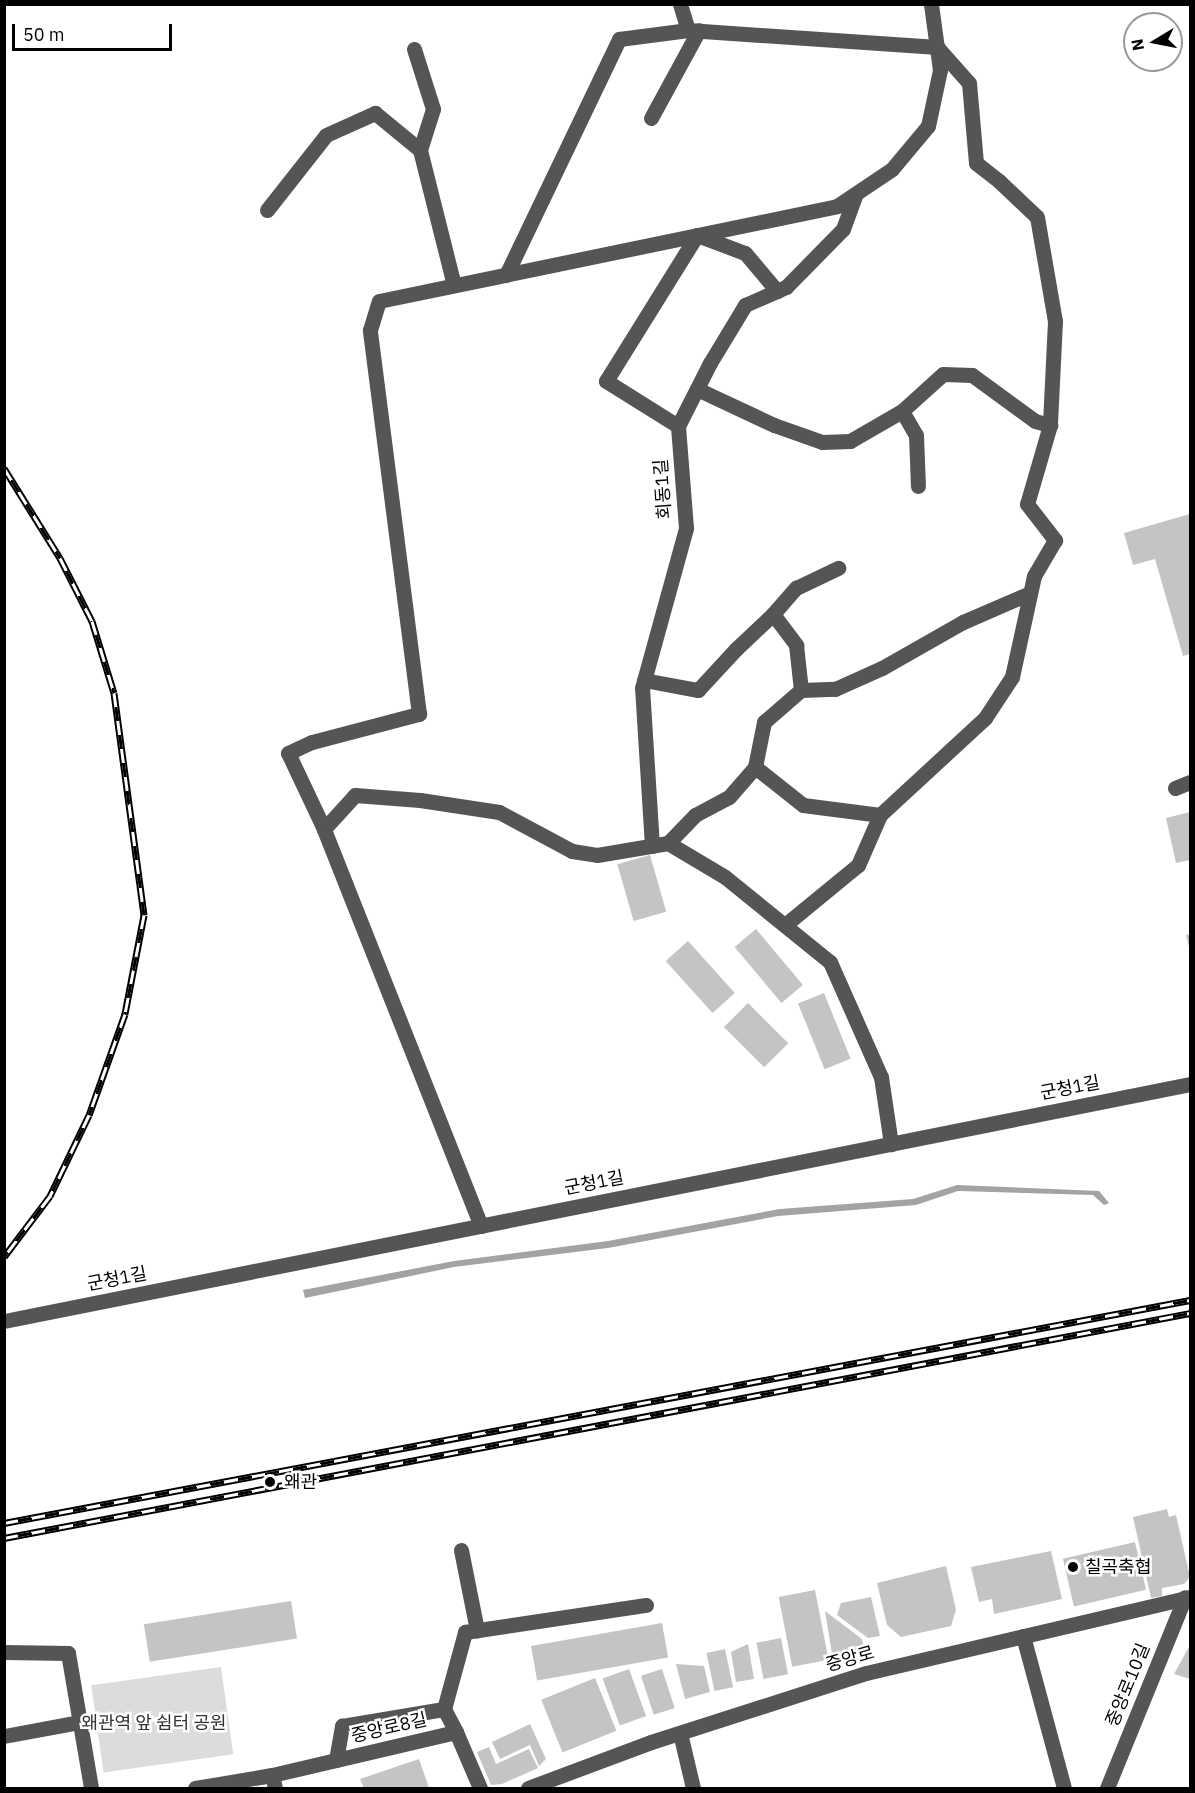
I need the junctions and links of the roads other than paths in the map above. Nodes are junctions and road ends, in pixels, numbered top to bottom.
1 (680, 4) edge
2 (931, 4) edge
3 (694, 30) junction
4 (937, 47) junction
5 (414, 49) dead end
6 (651, 118) dead end
7 (420, 150) junction
8 (856, 194) junction
9 (267, 210) dead end
10 (697, 235) junction
11 (506, 274) junction
12 (454, 285) junction
13 (777, 291) junction
14 (697, 389) junction
15 (902, 411) junction
16 (1050, 424) junction
17 (678, 426) junction
18 (918, 486) dead end
19 (838, 568) dead end
20 (1030, 593) junction
21 (773, 615) junction
22 (644, 680) junction
23 (801, 690) junction
24 (755, 767) junction
25 (1191, 782) edge
26 (1175, 788) dead end
27 (880, 815) junction
28 (324, 829) junction
29 (660, 844) junction
30 (785, 925) junction
31 (1191, 1084) edge
32 (891, 1144) junction
33 (481, 1226) junction
34 (4, 1321) edge
35 (461, 1550) dead end
36 (1188, 1597) edge
37 (646, 1605) dead end
38 (477, 1630) junction
39 (1023, 1636) junction
40 (4, 1652) edge
41 (444, 1709) junction
42 (80, 1722) junction
43 (456, 1732) junction
44 (680, 1733) junction
45 (4, 1736) edge
46 (336, 1760) junction
47 (273, 1782) edge
48 (91, 1788) edge
49 (195, 1788) edge
50 (480, 1788) edge
51 (528, 1788) edge
52 (693, 1788) edge
53 (1064, 1788) edge
54 (1107, 1788) edge

1 - 3 street
2 - 4 street
3 - 4 street
3 - 6 street
3 - 11 street
4 - 8 street
4 - 16 street
5 - 7 street
7 - 9 street
7 - 12 street
8 - 10 street
8 - 13 street
10 - 11 street
10 - 13 street
10 - 17 street
11 - 12 street
12 - 28 street
13 - 14 street
14 - 15 street
14 - 17 street
15 - 16 street
15 - 18 street
16 - 20 street
17 - 22 street, 회동1길
19 - 21 street
20 - 23 street
20 - 27 street
21 - 22 street
21 - 23 street
22 - 29 street, 회동1길
23 - 24 street
24 - 27 street
24 - 29 street
25 - 26 street
27 - 30 street
28 - 29 street
28 - 33 street
29 - 30 street
30 - 32 street
31 - 32 street, 군청1길
32 - 33 street, 군청1길
33 - 34 street, 군청1길
35 - 38 street
36 - 39 street, 중앙로
36 - 54 street, 중앙로10길
37 - 38 street
38 - 41 street
39 - 44 street, 중앙로
39 - 53 street
40 - 42 street
41 - 43 street
41 - 46 street
42 - 45 street
42 - 48 street
43 - 46 street, 중앙로8길
43 - 50 street
44 - 51 street, 중앙로
44 - 52 street
46 - 47 street, 중앙로8길
47 - 49 street, 중앙로8길

